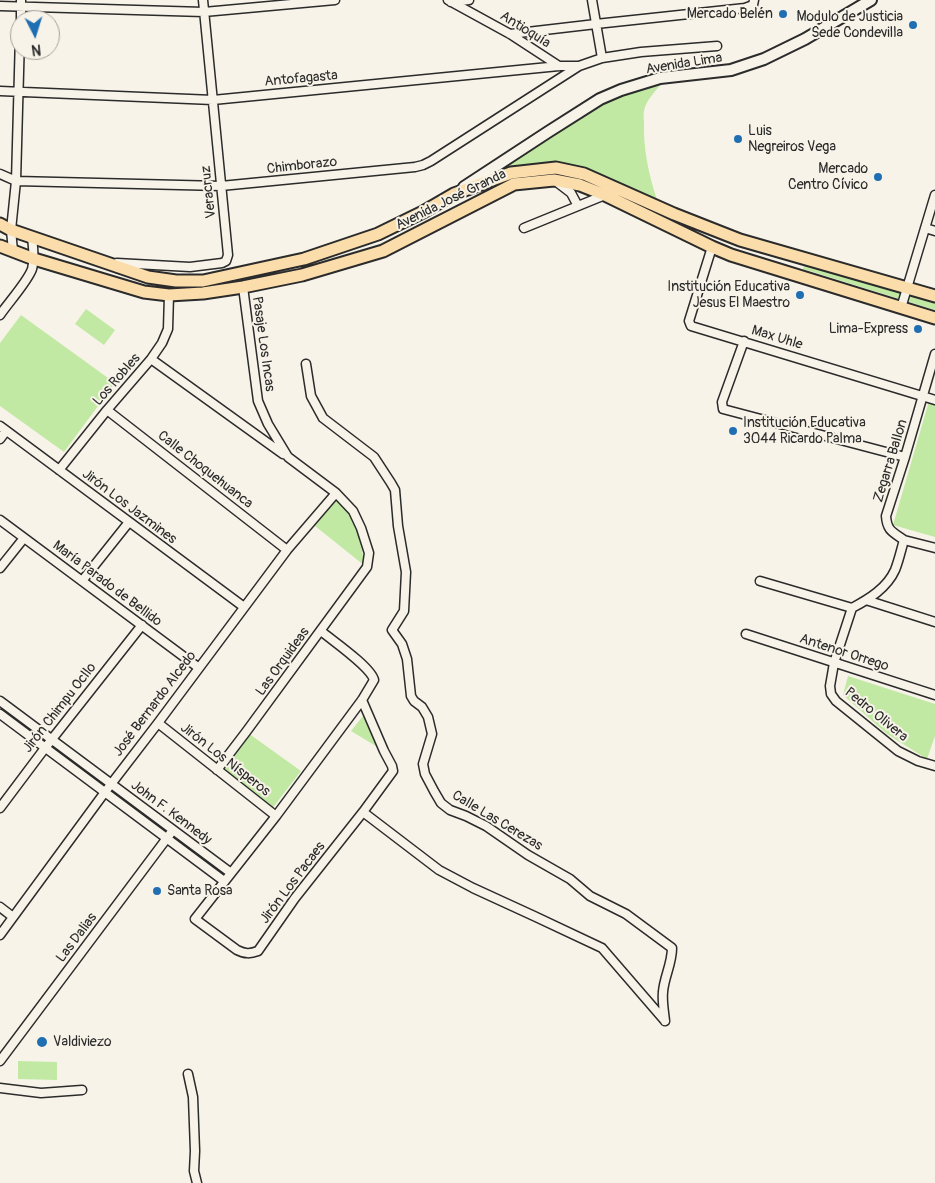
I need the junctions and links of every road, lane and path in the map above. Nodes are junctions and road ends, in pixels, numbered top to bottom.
1 (203, 0) edge
2 (335, 0) edge
3 (469, 0) edge
4 (592, 0) edge
5 (871, 0) edge
6 (450, 1) edge
7 (753, 2) edge
8 (21, 4) edge
9 (0, 6) edge
10 (204, 12) junction
11 (596, 24) junction
12 (510, 34) junction
13 (717, 46) dead end
14 (602, 58) junction
15 (19, 60) edge
16 (559, 66) junction
17 (578, 66) junction
18 (0, 91) edge
19 (18, 92) junction
20 (213, 100) junction
21 (0, 174) edge
22 (554, 180) junction
23 (16, 181) junction
24 (221, 186) junction
25 (454, 194) junction
26 (605, 195) junction
27 (935, 195) edge
28 (578, 206) junction
29 (0, 224) edge
30 (524, 228) dead end
31 (925, 228) junction
32 (11, 230) junction
33 (935, 231) edge
34 (32, 237) junction
35 (0, 246) edge
36 (712, 247) junction
37 (13, 251) junction
38 (34, 259) junction
39 (106, 263) junction
40 (243, 287) junction
41 (907, 288) junction
42 (169, 295) junction
43 (935, 296) edge
44 (901, 308) junction
45 (0, 314) edge
46 (935, 318) edge
47 (744, 341) junction
48 (935, 354) edge
49 (151, 359) junction
50 (306, 364) dead end
51 (923, 396) junction
52 (935, 400) edge
53 (107, 410) junction
54 (3, 428) edge
55 (0, 439) edge
56 (905, 457) junction
57 (288, 458) junction
58 (59, 470) junction
59 (336, 493) junction
60 (0, 520) edge
61 (129, 522) junction
62 (24, 538) junction
63 (904, 540) junction
64 (935, 548) edge
65 (287, 550) junction
66 (367, 567) joint
67 (0, 568) edge
68 (82, 581) junction
69 (760, 581) dead end
70 (866, 600) junction
71 (244, 607) junction
72 (852, 608) junction
73 (935, 622) edge
74 (142, 625) junction
75 (321, 631) junction
76 (746, 634) dead end
77 (834, 663) junction
78 (199, 668) junction
79 (935, 695) edge
80 (362, 700) junction
81 (0, 701) edge
82 (0, 714) edge
83 (158, 722) junction
84 (52, 739) junction
85 (45, 748) junction
86 (934, 763) edge
87 (217, 770) junction
88 (111, 783) junction
89 (105, 792) junction
90 (0, 808) edge
91 (363, 812) junction
92 (276, 816) junction
93 (173, 830) junction
94 (167, 838) junction
95 (231, 873) junction
96 (224, 881) junction
97 (0, 907) edge
98 (13, 917) junction
99 (0, 935) edge
100 (0, 1046) edge
101 (7, 1052) junction
102 (0, 1061) edge
103 (188, 1074) dead end
104 (0, 1088) edge
105 (82, 1090) dead end
106 (198, 1183) edge

1 - 10 street, Veracruz
2 - 10 street
3 - 6 street
4 - 11 street
5 - 25 main road, Avenida Lima
6 - 12 street, Antioquía
7 - 11 street
8 - 9 street
8 - 10 street
10 - 20 street, Veracruz
11 - 12 street
11 - 14 street
12 - 16 street, Antioquía
13 - 14 street, Antofagasta
14 - 17 street, Antofagasta
15 - 19 street
16 - 17 street, Antofagasta
16 - 20 street, Antofagasta
17 - 24 street, Chimborazo
18 - 19 street, Antofagasta
19 - 20 street, Antofagasta
19 - 23 street
20 - 24 street, Veracruz
21 - 23 street, Chimborazo
22 - 26 main road, Avenida José Granda
22 - 28 street
22 - 40 main road, Avenida José Granda
23 - 24 street, Chimborazo
23 - 32 street
24 - 39 street, Veracruz
25 - 39 main road, Avenida José Granda
25 - 41 main road, Avenida José Granda
26 - 28 street
26 - 36 main road, Avenida José Granda
27 - 31 street
28 - 30 street
29 - 32 main road, Avenida José Granda
31 - 33 street
31 - 41 street
32 - 34 main road, Avenida José Granda
32 - 37 street
34 - 38 street
34 - 39 main road, Avenida José Granda
35 - 37 main road, Avenida José Granda
36 - 44 main road, Avenida José Granda
36 - 47 street, Max Uhle
37 - 38 main road, Avenida José Granda
38 - 42 main road, Avenida José Granda
38 - 45 street
40 - 42 main road, Avenida José Granda
40 - 57 street, Pasaje Los Incas
41 - 43 main road, Avenida José Granda
41 - 44 street
42 - 49 street, Los Robles
44 - 46 main road, Avenida José Granda
47 - 51 street, Max Uhle
47 - 56 street
48 - 51 street, Zegarra Ballon
49 - 53 street, Los Robles
49 - 57 street, Pasaje Los Incas
50 - 91 street, Calle Las Cerezas
51 - 52 street, Max Uhle
51 - 56 street, Zegarra Ballon
53 - 58 street, Los Robles
53 - 65 street, Calle Choquehuanca
54 - 55 street
54 - 58 street, Jirón Los Jazmines
56 - 63 street, Zegarra Ballon
57 - 59 street, Pasaje Los Incas
58 - 61 street, Jirón Los Jazmines
59 - 65 street, José Bernardo Alcedo
59 - 66 street, Pasaje Los Incas
60 - 62 street, María Parado de Bellido
61 - 68 street
61 - 71 street, Jirón Los Jazmines
62 - 67 street
62 - 68 street, María Parado de Bellido
63 - 64 street
63 - 70 street
65 - 71 street, José Bernardo Alcedo
66 - 75 street, Las Orquideas
68 - 74 street, María Parado de Bellido
69 - 72 street
70 - 72 street
70 - 73 street
71 - 78 street, José Bernardo Alcedo
72 - 77 street
74 - 78 street, María Parado de Bellido
74 - 84 street, Jirón Chimpu Ocllo
75 - 80 street
75 - 87 street, Las Orquideas
76 - 77 street, Antenor Orrego
77 - 79 street, Antenor Orrego
77 - 86 street, Pedro Olivera
78 - 83 street, José Bernardo Alcedo
80 - 91 street, Jirón Los Pacaes
80 - 92 street
81 - 84 street, John F. Kennedy
82 - 85 street, John F. Kennedy
83 - 87 street, Jirón Los Nísperos
83 - 88 street, José Bernardo Alcedo
84 - 85 street, Jirón Chimpu Ocllo
84 - 88 street, John F. Kennedy
85 - 89 street, John F. Kennedy
85 - 90 street, Jirón Chimpu Ocllo
87 - 92 street, Jirón Los Nísperos
88 - 89 street, José Bernardo Alcedo
88 - 93 street, John F. Kennedy
89 - 94 street, John F. Kennedy
89 - 98 street, José Bernardo Alcedo
91 - 96 street, Jirón Los Pacaes
92 - 95 street
93 - 94 street, Las Dalias
93 - 95 street, John F. Kennedy
94 - 96 street, John F. Kennedy
94 - 101 street, Las Dalias
95 - 96 street
97 - 98 street
98 - 99 street, José Bernardo Alcedo
100 - 101 street
101 - 102 street, Las Dalias
103 - 106 street
104 - 105 street

